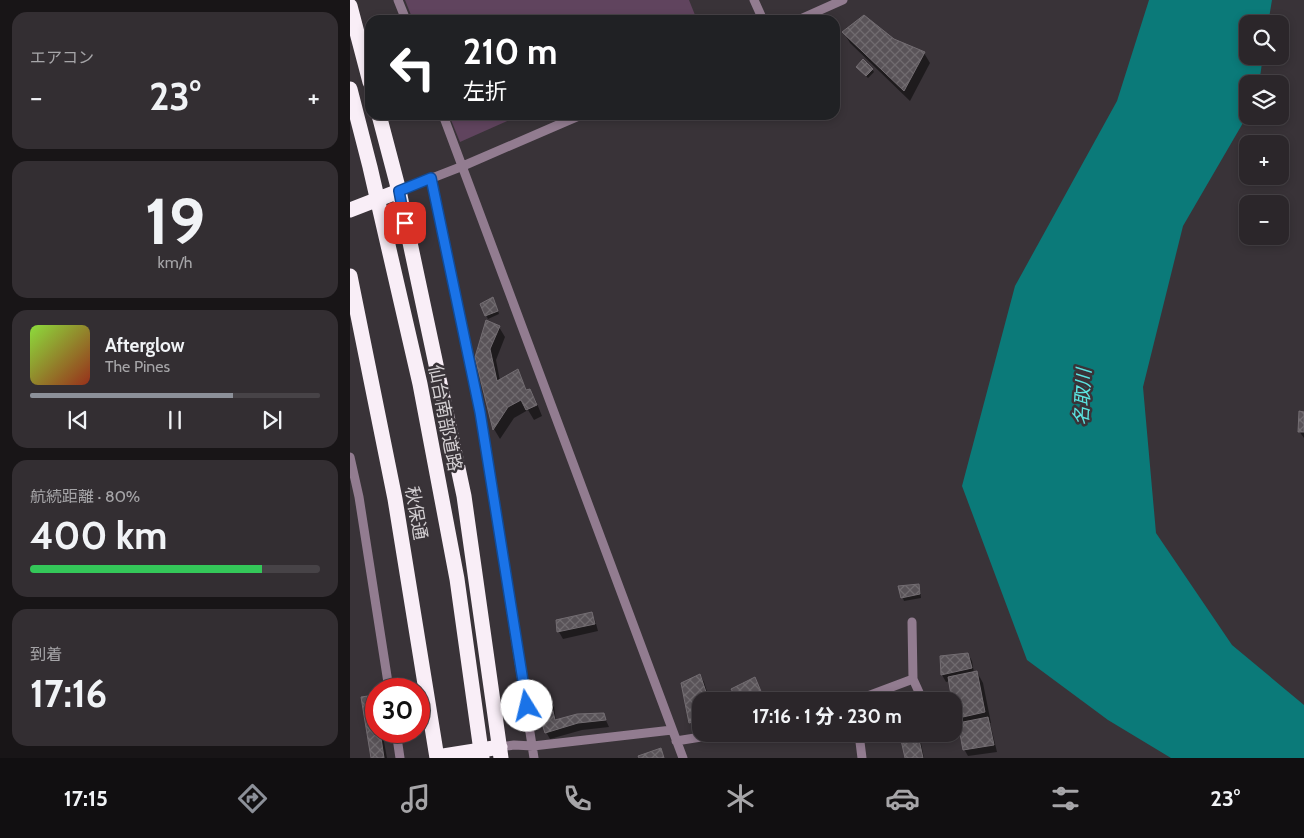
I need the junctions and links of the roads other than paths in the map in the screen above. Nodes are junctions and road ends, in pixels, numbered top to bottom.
1 (398, 0) edge
2 (754, 0) edge
3 (843, 0) edge
4 (350, 6) edge
5 (404, 15) edge
6 (761, 15) edge
7 (809, 15) edge
8 (365, 63) edge
9 (350, 89) edge
10 (380, 120) edge
11 (445, 120) edge
12 (569, 120) edge
13 (463, 166) junction
14 (431, 178) junction
15 (399, 191) junction
16 (350, 210) edge
17 (350, 276) edge
18 (350, 456) edge
19 (912, 622) dead end
20 (387, 678) edge
21 (913, 679) junction
22 (878, 692) edge
23 (919, 692) edge
24 (672, 730) junction
25 (692, 739) edge
26 (676, 742) junction
27 (860, 742) edge
28 (398, 743) edge
29 (533, 746) junction
30 (501, 752) edge
31 (400, 758) edge
32 (435, 758) edge
33 (482, 758) edge
34 (534, 758) edge
35 (682, 758) edge
36 (862, 758) edge

1 - 5 street
2 - 6 street
3 - 7 street
4 - 8 highway
9 - 33 highway, 仙台南部道路, bridge
10 - 15 highway
11 - 13 street
12 - 13 street
13 - 14 street
13 - 24 street
14 - 15 street
14 - 29 street
15 - 16 highway
15 - 30 highway
17 - 32 highway, 秋保通
18 - 20 street
19 - 21 street
21 - 22 street
21 - 23 street
24 - 26 street
24 - 29 street
25 - 26 street
26 - 35 street
27 - 36 street
28 - 31 street
29 - 30 street
29 - 34 street
30 - 32 highway

